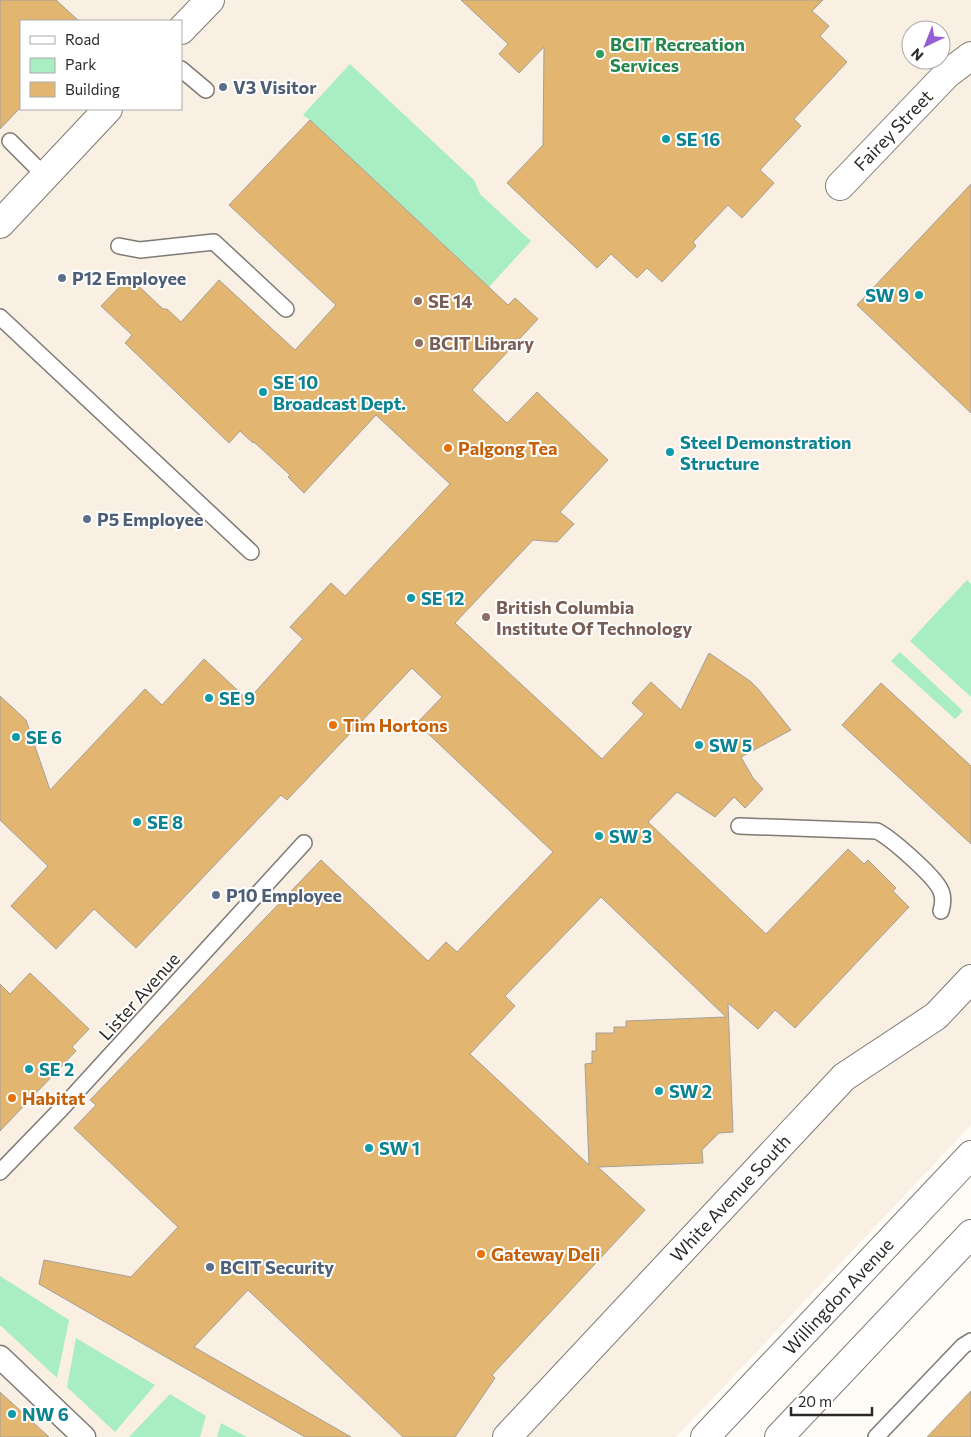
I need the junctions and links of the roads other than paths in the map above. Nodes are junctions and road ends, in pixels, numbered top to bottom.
1 (210, 0) edge
2 (182, 29) edge
3 (971, 56) edge
4 (182, 70) edge
5 (206, 90) dead end
6 (107, 110) edge
7 (10, 141) dead end
8 (45, 176) junction
9 (840, 186) dead end
10 (0, 224) edge
11 (119, 246) dead end
12 (286, 309) dead end
13 (0, 317) edge
14 (251, 552) dead end
15 (739, 826) dead end
16 (304, 843) dead end
17 (941, 911) dead end
18 (971, 979) edge
19 (971, 1155) edge
20 (0, 1172) edge
21 (971, 1234) edge
22 (971, 1341) edge
23 (0, 1357) edge
24 (84, 1437) edge
25 (507, 1437) edge
26 (706, 1437) edge
27 (779, 1437) edge
28 (876, 1437) edge

1 - 2 street
3 - 9 street, Fairey Street
4 - 5 lane
6 - 8 street
7 - 8 lane
8 - 10 street
11 - 12 lane
13 - 14 lane
15 - 17 lane
16 - 20 lane, Lister Avenue
18 - 25 street, White Avenue South
19 - 26 street, Willingdon Avenue
21 - 27 street
22 - 28 lane
23 - 24 street

